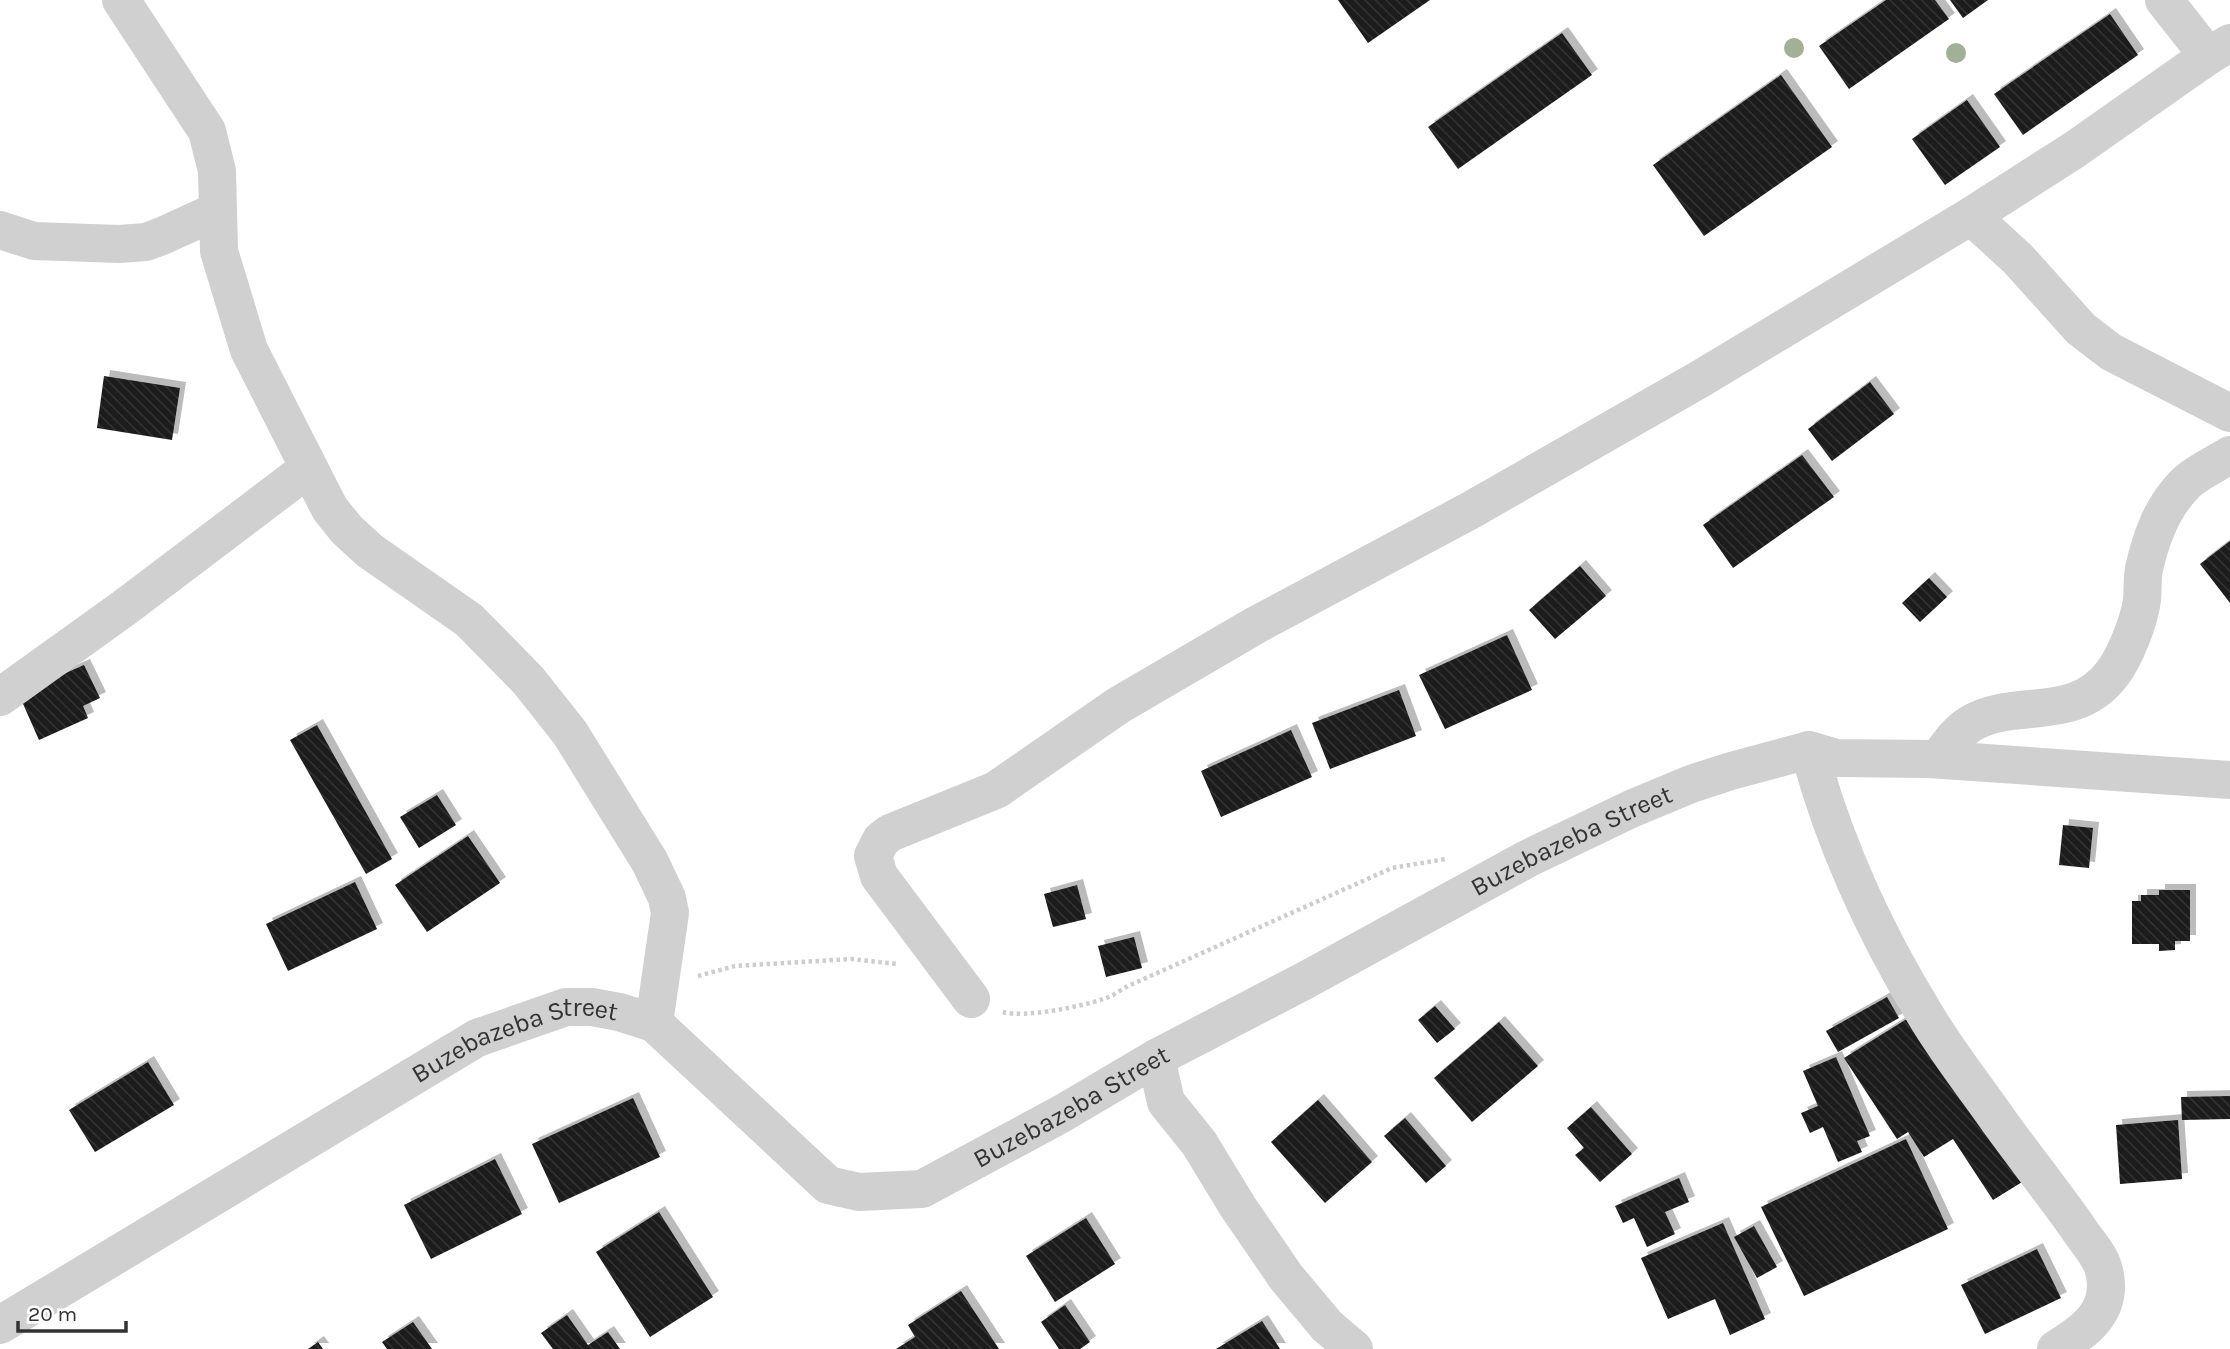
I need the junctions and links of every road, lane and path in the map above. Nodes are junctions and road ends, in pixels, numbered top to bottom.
1 (121, 0) edge
2 (2164, 0) edge
3 (2219, 50) edge
4 (217, 211) junction
5 (1971, 216) junction
6 (0, 230) edge
7 (2230, 413) edge
8 (2230, 455) edge
9 (309, 468) junction
10 (0, 697) edge
11 (1809, 750) junction
12 (1938, 759) junction
13 (2230, 780) edge
14 (1452, 859) dead end
15 (900, 964) dead end
16 (971, 999) joint
17 (657, 1005) junction
18 (1156, 1058) junction
19 (0, 1325) edge
20 (1354, 1349) edge
21 (2056, 1349) edge

1 - 4 street
2 - 3 street
3 - 5 street
4 - 6 street
4 - 9 street
5 - 7 street
5 - 16 street
8 - 12 street
9 - 10 street
9 - 17 street
11 - 12 street, Buzebazeba Street
11 - 18 street, Buzebazeba Street
11 - 21 street
12 - 13 street, Buzebazeba Street
14 - 16 path
15 - 17 path
17 - 18 street, Buzebazeba Street
17 - 19 street, Buzebazeba Street
18 - 20 street

